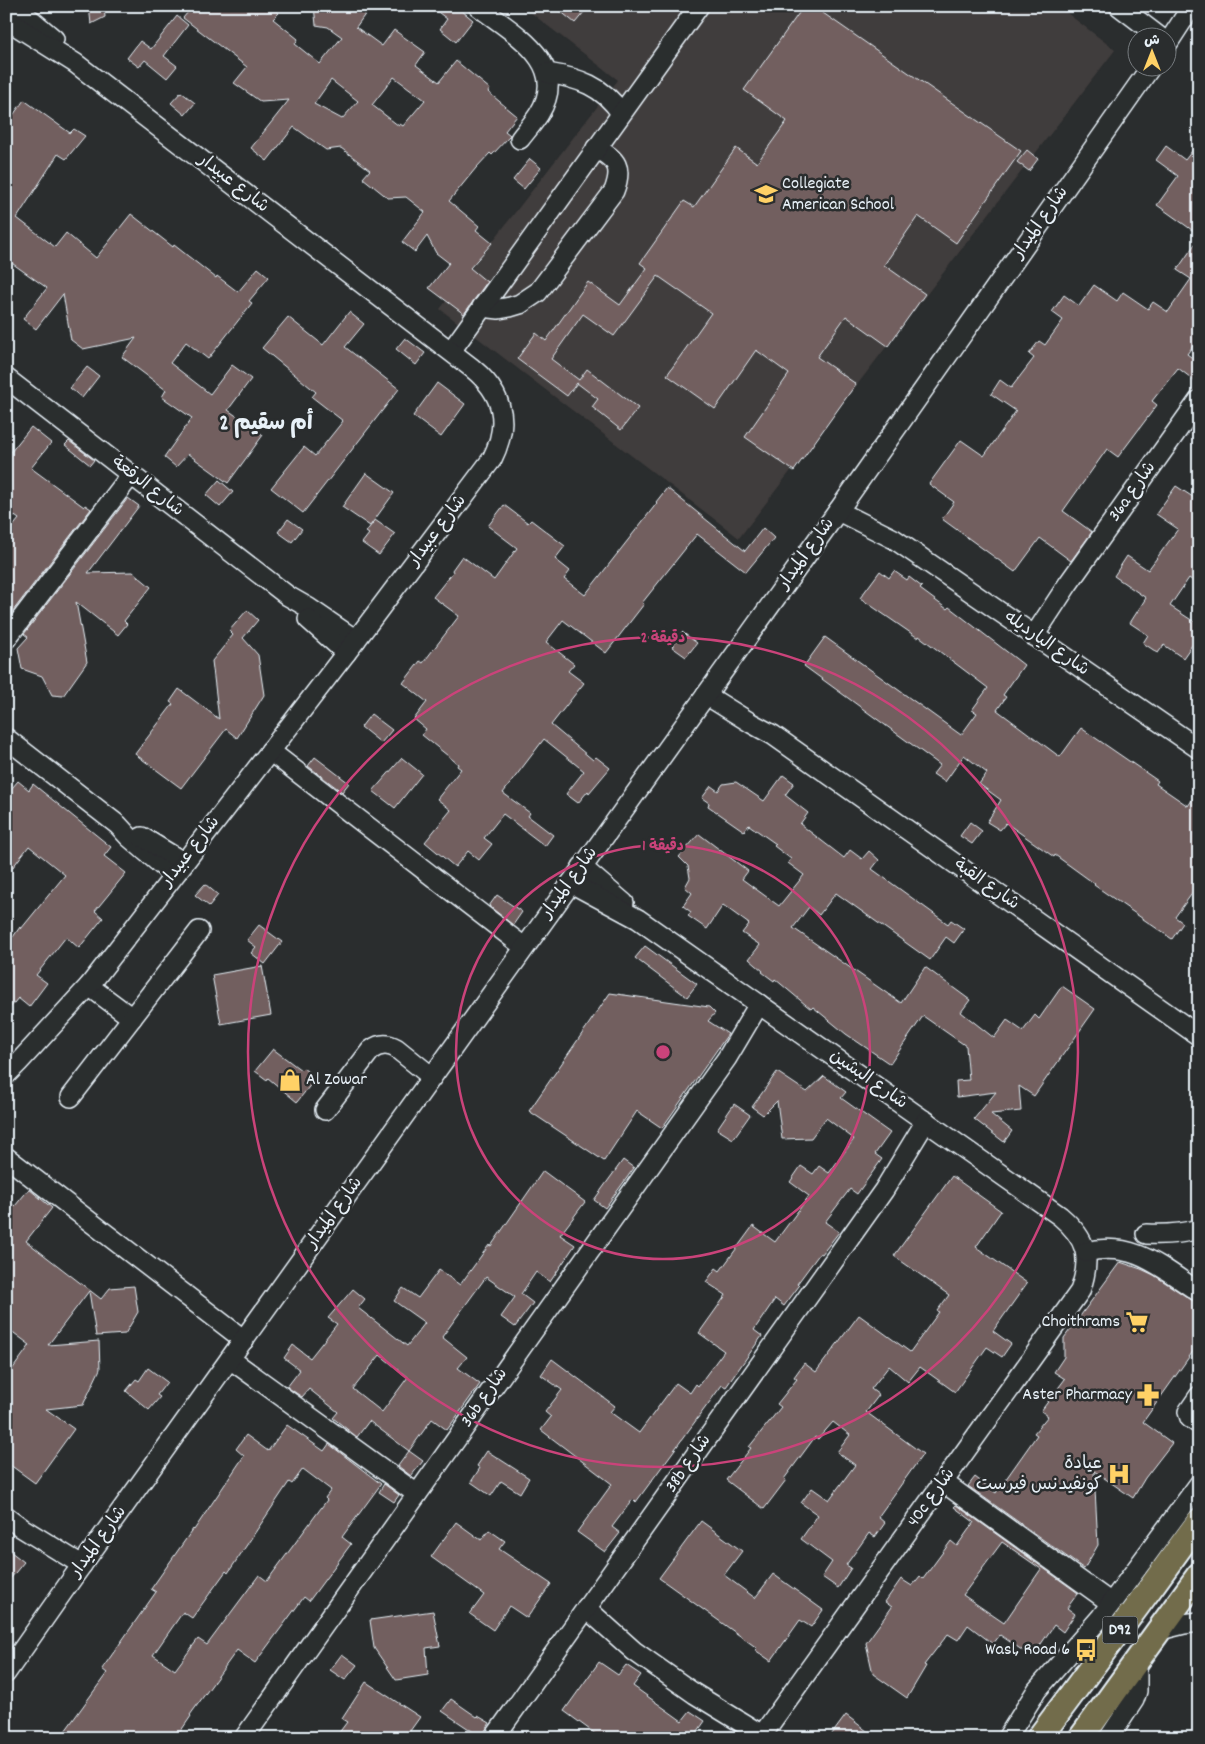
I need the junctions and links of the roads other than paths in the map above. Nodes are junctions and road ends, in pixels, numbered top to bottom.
1 (478, 6) edge
2 (699, 6) edge
3 (1108, 6) edge
4 (1119, 6) edge
5 (1192, 6) edge
6 (17, 19) edge
7 (1131, 28) edge
8 (1148, 28) edge
9 (1178, 28) edge
10 (547, 73) junction
11 (1143, 78) edge
12 (621, 113) junction
13 (520, 139) dead end
14 (596, 148) junction
15 (482, 307) junction
16 (451, 351) junction
17 (6, 378) edge
18 (1199, 400) edge
19 (131, 475) junction
20 (843, 504) junction
21 (1028, 632) junction
22 (6, 639) edge
23 (351, 646) junction
24 (710, 689) junction
25 (6, 738) edge
26 (1197, 745) edge
27 (270, 751) junction
28 (178, 868) junction
29 (576, 875) junction
30 (199, 931) dead end
31 (524, 947) junction
32 (89, 986) junction
33 (765, 1008) junction
34 (132, 1018) junction
35 (1199, 1036) edge
36 (6, 1075) edge
37 (432, 1077) junction
38 (71, 1097) dead end
39 (324, 1110) dead end
40 (932, 1125) junction
41 (6, 1157) edge
42 (1199, 1229) edge
43 (1146, 1234) dead end
44 (1086, 1252) junction
45 (1199, 1292) edge
46 (244, 1340) junction
47 (230, 1359) junction
48 (943, 1482) junction
49 (1199, 1484) edge
50 (417, 1494) junction
51 (6, 1516) edge
52 (1199, 1521) edge
53 (78, 1571) junction
54 (1199, 1575) edge
55 (1111, 1603) junction
56 (581, 1616) junction
57 (1199, 1622) edge
58 (1160, 1630) junction
59 (1137, 1662) junction
60 (6, 1673) edge
61 (695, 1694) junction
62 (761, 1737) edge
63 (244, 1738) edge
64 (494, 1738) edge
65 (743, 1738) edge
66 (1007, 1738) edge
67 (1039, 1738) edge
68 (1081, 1738) edge
69 (1109, 1738) edge

1 - 10 street
2 - 12 street
3 - 7 street
4 - 8 street
5 - 9 street
6 - 16 street, شارع عبيدار
10 - 12 street
10 - 13 street
11 - 20 street, شارع الميدار
12 - 14 street
14 - 15 street
14 - 15 street
15 - 16 street
16 - 23 street, شارع عبيدار
17 - 19 street, شارع الرقعة
18 - 21 street, 36a شارع
19 - 22 street
19 - 23 street, شارع الرقعة
20 - 21 street, شارع اليارديله
20 - 24 street, شارع الميدار
21 - 26 street, شارع اليارديله
23 - 27 street, شارع عبيدار
24 - 29 street, شارع الميدار
24 - 35 street, شارع القبة
25 - 28 street
27 - 28 street, شارع عبيدار
27 - 31 street
28 - 32 street, شارع عبيدار
29 - 31 street, شارع الميدار
29 - 33 street, شارع البشين
30 - 34 street
31 - 37 street, شارع الميدار
32 - 34 street
32 - 36 street, شارع عبيدار
33 - 40 street, شارع البشين
33 - 50 street, 36b شارع
34 - 38 street
37 - 39 street
37 - 46 street, شارع الميدار
40 - 44 street, شارع البشين
40 - 56 street, 38b شارع
41 - 46 street
42 - 43 street
44 - 45 street
44 - 48 street, 40c شارع
46 - 47 street, شارع الميدار
47 - 50 street
47 - 53 street, شارع الميدار
48 - 55 street
48 - 62 street, 40c شارع
49 - 55 street
50 - 63 street, 36b شارع
51 - 53 street
52 - 67 main road, D92
53 - 60 street, شارع الميدار
54 - 58 main road, D92
55 - 66 street
56 - 61 street
56 - 64 street, 38b شارع
57 - 58 street
58 - 59 main road, D92
59 - 68 main road, D92
59 - 69 street
61 - 62 street
61 - 65 street

